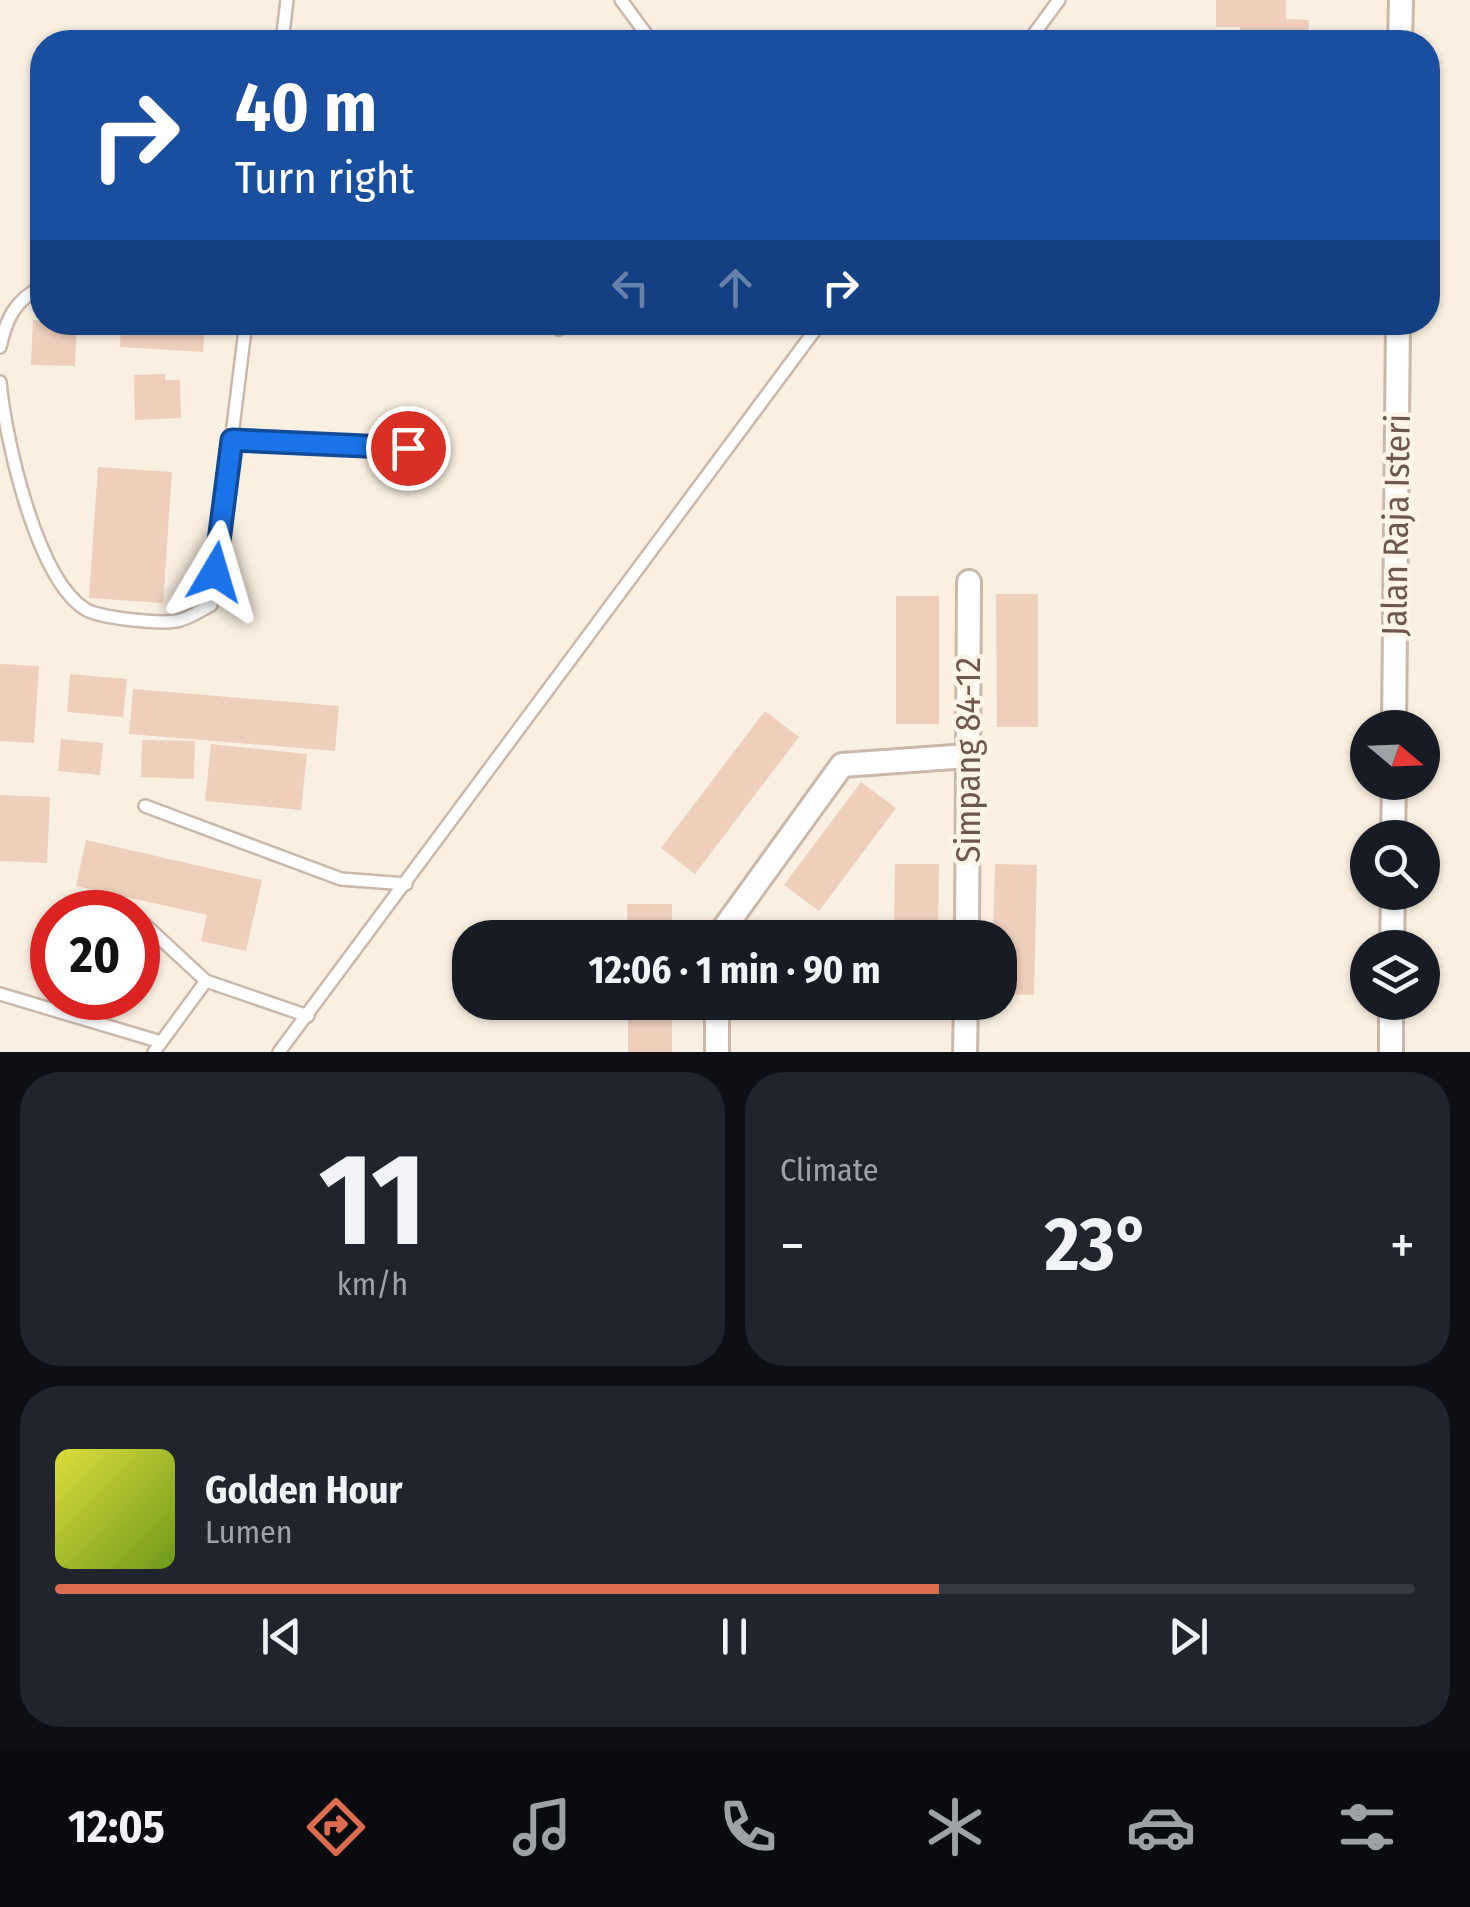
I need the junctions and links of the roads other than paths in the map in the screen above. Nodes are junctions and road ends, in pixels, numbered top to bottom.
1 (287, 0) edge
2 (621, 0) edge
3 (1060, 0) edge
4 (1401, 0) edge
5 (283, 30) edge
6 (643, 30) edge
7 (1037, 30) edge
8 (1400, 30) edge
9 (30, 293) edge
10 (244, 335) edge
11 (811, 335) edge
12 (1398, 335) edge
13 (0, 347) edge
14 (0, 382) edge
15 (232, 440) junction
16 (408, 448) dead end
17 (969, 582) dead end
18 (1394, 710) edge
19 (968, 756) junction
20 (145, 806) dead end
21 (406, 884) junction
22 (730, 920) edge
23 (966, 920) edge
24 (160, 938) edge
25 (206, 981) junction
26 (0, 994) edge
27 (308, 1016) junction
28 (717, 1020) edge
29 (966, 1020) edge
30 (1392, 1020) edge
31 (158, 1047) edge
32 (279, 1052) edge
33 (717, 1052) edge
34 (966, 1052) edge
35 (1391, 1052) edge

1 - 5 lane
2 - 6 lane
3 - 7 lane
4 - 8 street
9 - 13 lane
10 - 15 lane
11 - 21 lane
12 - 18 street, Jalan Raja Isteri
14 - 15 lane
15 - 16 lane
17 - 19 street, Simpang 84-12
19 - 22 street
19 - 23 street, Simpang 84-12
20 - 21 lane
21 - 27 lane
24 - 25 lane
25 - 27 lane
25 - 31 lane
26 - 31 lane
27 - 32 lane
28 - 33 street
29 - 34 street
30 - 35 street

